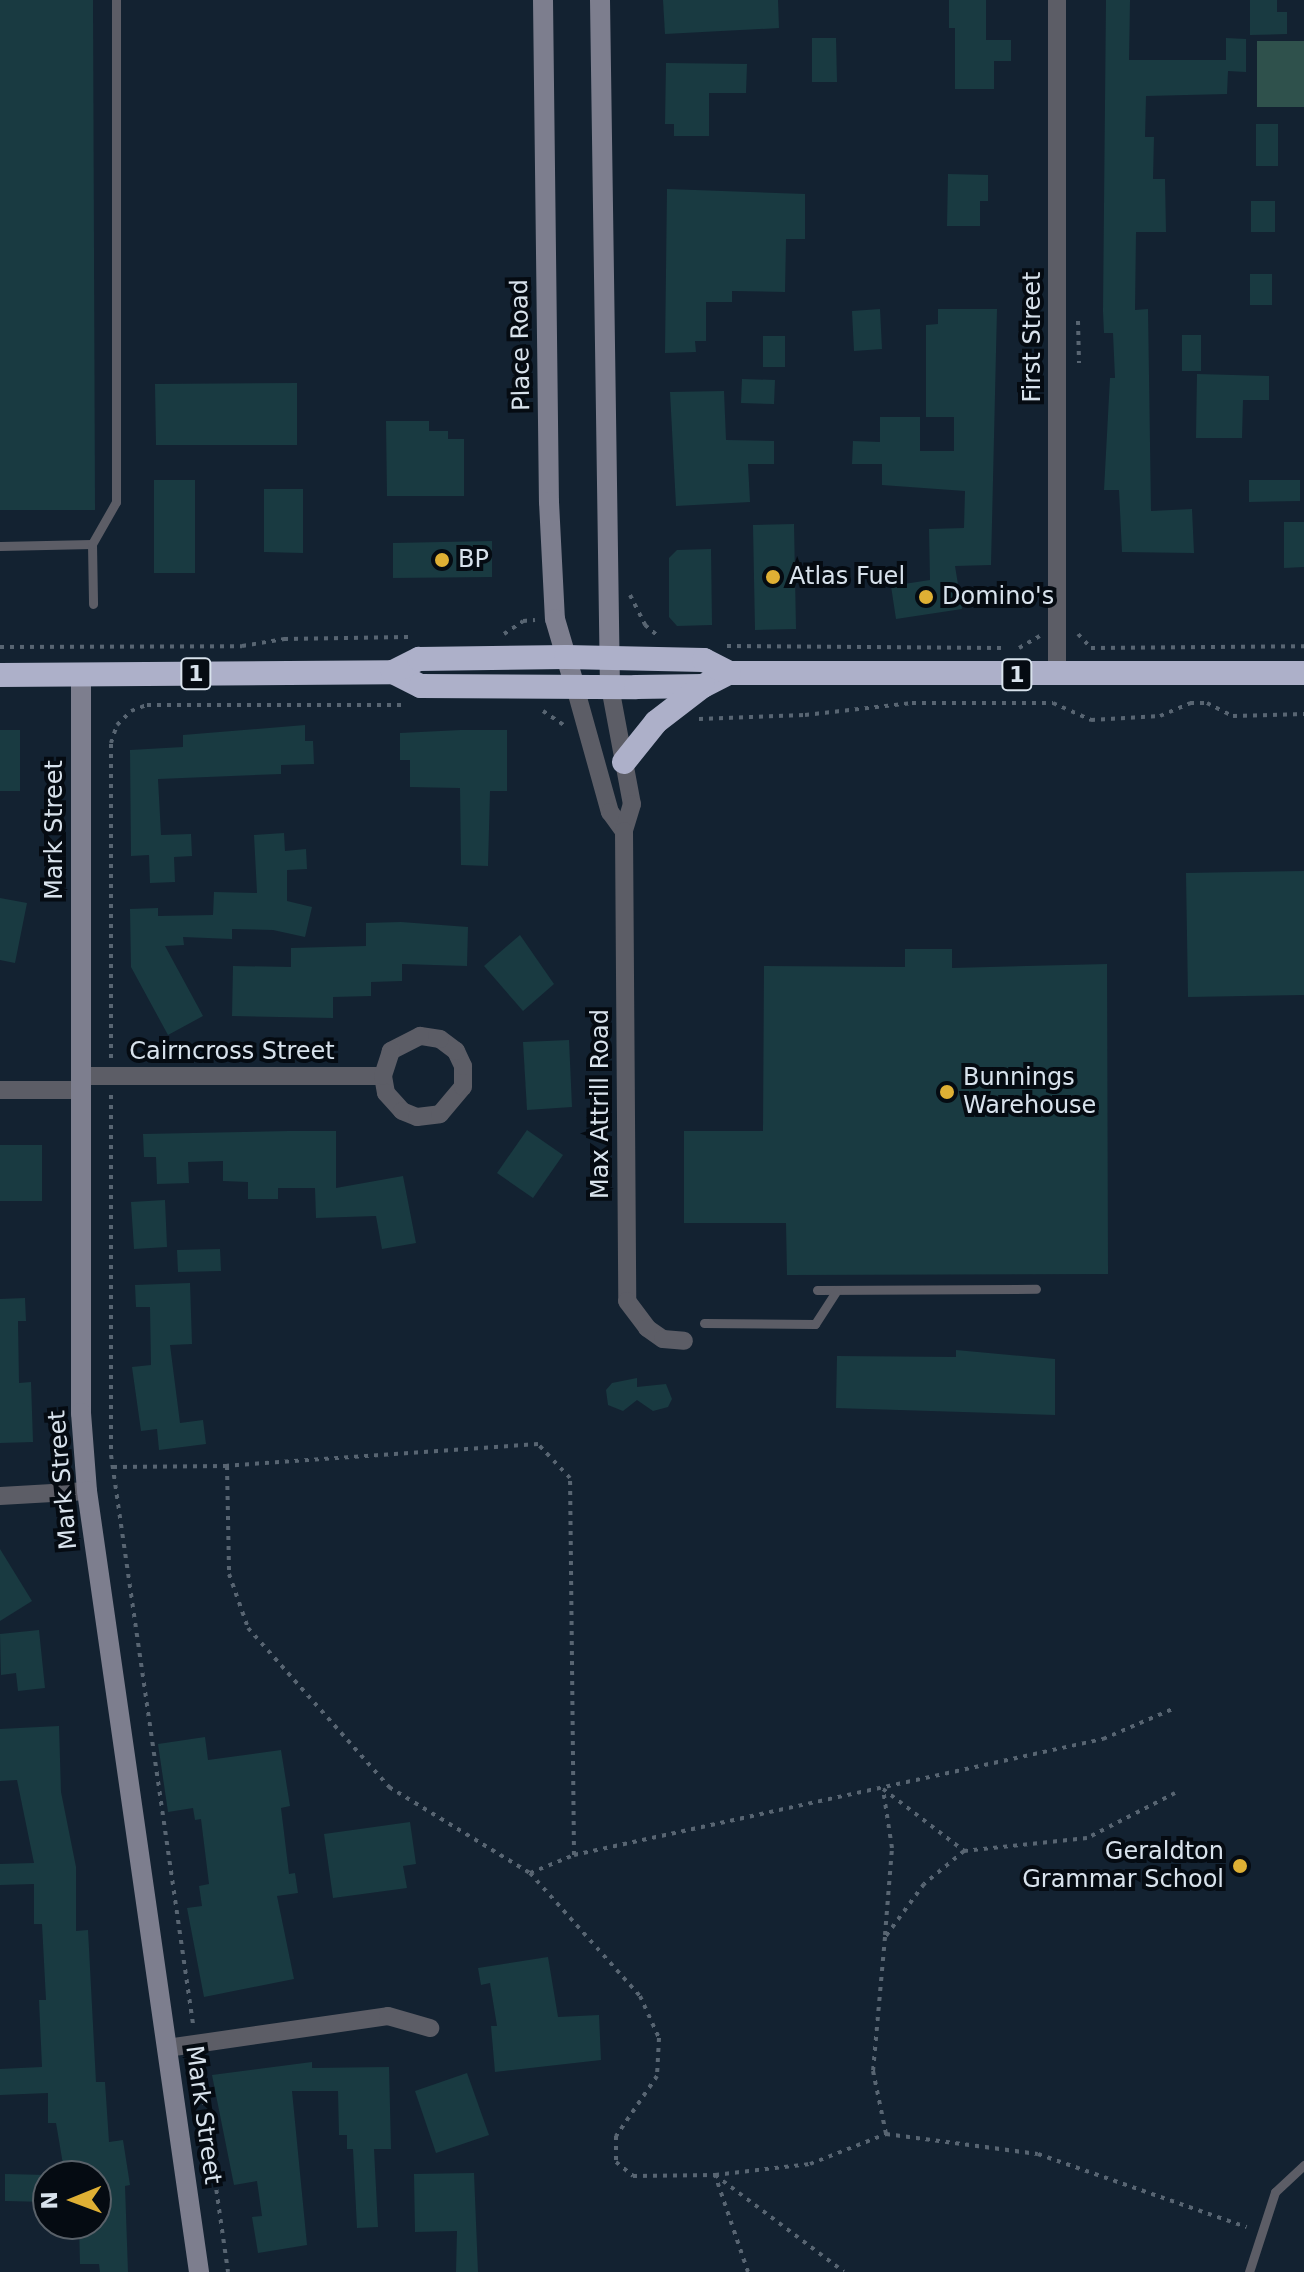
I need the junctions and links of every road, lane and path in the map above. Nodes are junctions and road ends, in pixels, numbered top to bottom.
1 (116, 0) edge
2 (543, 0) edge
3 (600, 0) edge
4 (1057, 0) edge
5 (92, 544) junction
6 (0, 546) edge
7 (629, 579) dead end
8 (93, 604) dead end
9 (531, 620) dead end
10 (1079, 635) dead end
11 (495, 636) dead end
12 (1033, 636) dead end
13 (420, 637) dead end
14 (662, 642) dead end
15 (714, 646) dead end
16 (1304, 646) edge
17 (0, 647) edge
18 (566, 657) junction
19 (610, 657) junction
20 (393, 672) junction
21 (729, 673) junction
22 (1304, 673) edge
23 (0, 675) edge
24 (81, 675) junction
25 (1057, 675) junction
26 (703, 686) junction
27 (575, 687) junction
28 (610, 687) junction
29 (417, 705) dead end
30 (535, 709) dead end
31 (1304, 714) edge
32 (695, 720) dead end
33 (571, 726) dead end
34 (624, 762) junction
35 (624, 831) junction
36 (111, 1055) dead end
37 (383, 1076) junction
38 (81, 1083) junction
39 (0, 1090) edge
40 (111, 1094) dead end
41 (1036, 1289) dead end
42 (817, 1290) dead end
43 (837, 1290) junction
44 (704, 1323) dead end
45 (686, 1342) dead end
46 (227, 1466) junction
47 (85, 1467) junction
48 (113, 1467) junction
49 (87, 1491) junction
50 (0, 1496) edge
51 (1175, 1708) dead end
52 (883, 1789) junction
53 (1175, 1793) dead end
54 (964, 1851) junction
55 (574, 1855) junction
56 (530, 1873) junction
57 (885, 1937) junction
58 (191, 2016) dead end
59 (430, 2028) dead end
60 (167, 2048) junction
61 (199, 2067) dead end
62 (886, 2134) junction
63 (1304, 2165) edge
64 (715, 2175) junction
65 (1258, 2231) junction
66 (199, 2272) edge
67 (228, 2272) edge
68 (748, 2272) edge
69 (844, 2272) edge
70 (1249, 2272) edge

1 - 5 lane
2 - 18 street, Place Road
3 - 19 street
4 - 25 street, First Street
5 - 6 lane
5 - 8 lane
7 - 14 path
9 - 11 path
10 - 16 path
12 - 15 path
13 - 17 path
18 - 19 highway, 1
18 - 20 highway, 1
18 - 27 street, Place Road
19 - 21 highway, 1
19 - 28 street
20 - 24 highway, 1
20 - 27 highway, 1
21 - 25 highway, 1
21 - 26 highway, 1
22 - 25 highway, 1
23 - 24 highway, 1
24 - 38 street, Mark Street
26 - 28 highway, 1
26 - 34 highway
27 - 28 highway, 1
27 - 35 street, Max Attrill Road
28 - 34 street, Max Attrill Road
29 - 36 path
30 - 33 path
31 - 32 path
34 - 35 street, Max Attrill Road
35 - 45 street, Max Attrill Road
37 - 37 street
37 - 38 street, Cairncross Street
38 - 39 street, Cairncross Street
38 - 47 street, Mark Street
40 - 48 path
41 - 43 lane
42 - 43 lane
43 - 44 lane
46 - 48 path
46 - 55 path
46 - 56 path
47 - 48 path
47 - 49 street, Mark Street
48 - 58 path
49 - 50 street
49 - 60 street, Mark Street
51 - 52 path
52 - 54 path
52 - 55 path
52 - 57 path
53 - 54 path
54 - 57 path
55 - 56 path
56 - 64 path
57 - 62 path
59 - 60 street
60 - 66 street, Mark Street
61 - 67 path
62 - 64 path
62 - 65 path
63 - 65 lane
64 - 68 path
64 - 69 path
65 - 70 lane

